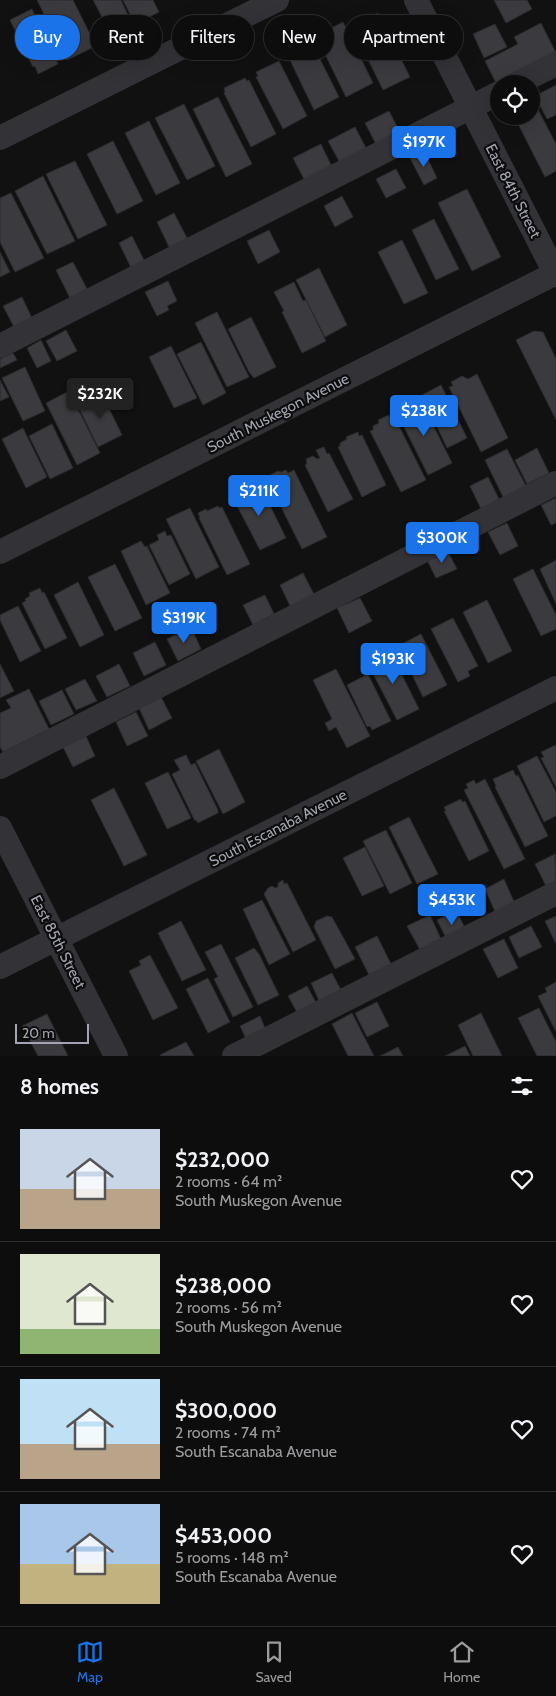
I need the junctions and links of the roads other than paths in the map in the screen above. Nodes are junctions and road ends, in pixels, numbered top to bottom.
1 (277, 0) edge
2 (416, 0) edge
3 (556, 64) edge
4 (534, 75) edge
5 (490, 98) edge
6 (471, 107) junction
7 (0, 138) edge
8 (556, 274) edge
9 (0, 346) edge
10 (556, 483) edge
11 (0, 552) edge
12 (556, 688) edge
13 (0, 767) edge
14 (0, 828) edge
15 (556, 892) edge
16 (56, 939) junction
17 (0, 968) edge
18 (116, 1056) edge
19 (234, 1056) edge

1 - 7 street
2 - 6 street, East 84th Street
3 - 4 street
5 - 6 street
6 - 8 street, East 84th Street
6 - 9 street
8 - 11 street, South Muskegon Avenue
10 - 13 street
12 - 16 street, South Escanaba Avenue
14 - 16 street, East 85th Street
15 - 19 street
16 - 17 street, South Escanaba Avenue
16 - 18 street, East 85th Street

